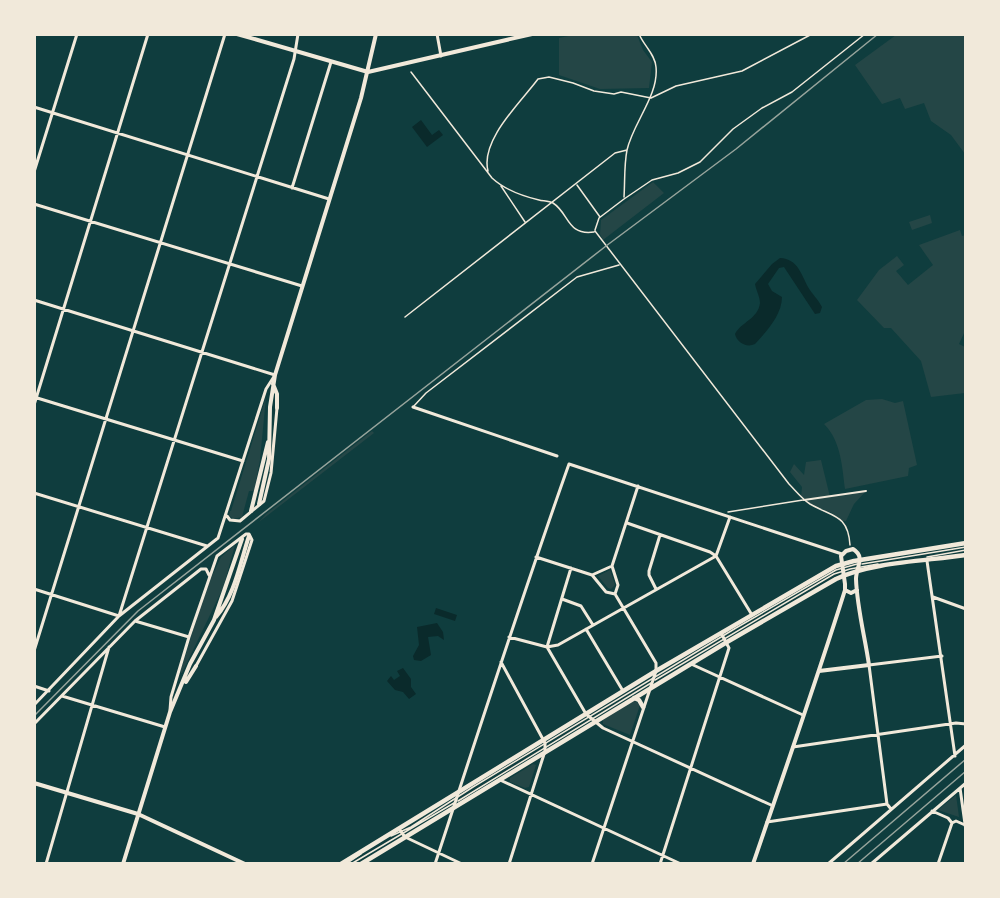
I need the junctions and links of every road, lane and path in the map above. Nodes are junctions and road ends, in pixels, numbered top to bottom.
1 (77, 34) edge
2 (148, 34) edge
3 (225, 34) edge
4 (237, 34) edge
5 (298, 34) edge
6 (376, 34) edge
7 (437, 34) edge
8 (532, 34) edge
9 (639, 34) edge
10 (812, 34) edge
11 (865, 34) edge
12 (520, 36) edge
13 (295, 51) junction
14 (441, 56) junction
15 (331, 62) junction
16 (368, 72) junction
17 (411, 72) dead end
18 (651, 98) junction
19 (34, 107) edge
20 (53, 113) junction
21 (118, 133) junction
22 (627, 150) junction
23 (188, 155) junction
24 (488, 171) junction
25 (34, 172) edge
26 (257, 177) junction
27 (577, 184) junction
28 (501, 186) junction
29 (292, 188) junction
30 (329, 199) junction
31 (624, 199) junction
32 (553, 203) junction
33 (34, 204) edge
34 (600, 217) junction
35 (91, 221) junction
36 (526, 223) junction
37 (595, 231) junction
38 (160, 242) junction
39 (230, 264) junction
40 (620, 265) junction
41 (302, 286) junction
42 (34, 300) edge
43 (64, 310) junction
44 (405, 317) dead end
45 (133, 332) junction
46 (203, 352) junction
47 (275, 375) junction
48 (273, 383) junction
49 (36, 397) edge
50 (34, 405) edge
51 (413, 407) joint
52 (277, 408) joint
53 (106, 418) junction
54 (270, 436) junction
55 (175, 440) junction
56 (557, 456) dead end
57 (243, 461) junction
58 (639, 486) junction
59 (866, 491) dead end
60 (34, 493) edge
61 (804, 500) junction
62 (260, 504) dead end
63 (79, 506) junction
64 (251, 511) dead end
65 (728, 512) dead end
66 (227, 516) junction
67 (730, 517) junction
68 (627, 523) junction
69 (148, 528) junction
70 (660, 535) junction
71 (249, 536) dead end
72 (242, 539) dead end
73 (207, 546) junction
74 (850, 547) junction
75 (966, 547) edge
76 (912, 551) junction
77 (940, 552) junction
78 (842, 554) junction
79 (966, 555) edge
80 (716, 556) junction
81 (536, 557) junction
82 (927, 561) junction
83 (858, 565) junction
84 (612, 566) junction
85 (572, 568) junction
86 (842, 570) junction
87 (209, 575) junction
88 (592, 575) junction
89 (34, 590) edge
90 (657, 590) junction
91 (844, 590) junction
92 (857, 590) junction
93 (615, 594) junction
94 (51, 595) junction
95 (933, 597) junction
96 (562, 598) junction
97 (624, 608) junction
98 (966, 609) edge
99 (752, 615) junction
100 (119, 616) junction
101 (214, 620) junction
102 (135, 621) junction
103 (593, 626) junction
104 (586, 629) junction
105 (189, 637) junction
106 (509, 637) junction
107 (724, 637) junction
108 (110, 646) junction
109 (547, 647) junction
110 (34, 651) edge
111 (942, 656) junction
112 (501, 662) junction
113 (691, 664) junction
114 (869, 665) junction
115 (196, 666) joint
116 (657, 671) junction
117 (819, 671) junction
118 (721, 678) junction
119 (653, 680) junction
120 (34, 686) edge
121 (182, 687) junction
122 (649, 689) junction
123 (49, 691) junction
124 (623, 691) junction
125 (62, 696) junction
126 (634, 698) junction
127 (93, 704) junction
128 (34, 705) edge
129 (643, 707) junction
130 (170, 712) junction
131 (803, 715) junction
132 (590, 718) junction
133 (34, 724) edge
134 (951, 724) junction
135 (966, 724) edge
136 (165, 727) junction
137 (878, 735) junction
138 (633, 741) junction
139 (545, 745) junction
140 (966, 745) edge
141 (792, 747) junction
142 (956, 756) junction
143 (691, 767) junction
144 (498, 780) junction
145 (34, 783) edge
146 (966, 783) edge
147 (960, 788) junction
148 (460, 790) junction
149 (66, 792) junction
150 (531, 795) junction
151 (458, 797) junction
152 (455, 804) junction
153 (887, 804) junction
154 (771, 805) junction
155 (891, 809) junction
156 (932, 812) junction
157 (138, 814) junction
158 (767, 822) junction
159 (952, 823) junction
160 (965, 825) edge
161 (604, 829) junction
162 (966, 831) edge
163 (402, 832) junction
164 (439, 852) junction
165 (663, 855) junction
166 (46, 864) edge
167 (123, 864) edge
168 (245, 864) edge
169 (341, 864) edge
170 (346, 864) edge
171 (351, 864) edge
172 (361, 864) edge
173 (435, 864) edge
174 (462, 864) edge
175 (509, 864) edge
176 (592, 864) edge
177 (660, 864) edge
178 (681, 864) edge
179 (753, 864) edge
180 (828, 864) edge
181 (871, 864) edge
182 (938, 864) edge

1 - 20 street
2 - 21 street
3 - 23 street
4 - 13 main road
5 - 13 street
6 - 16 main road
7 - 14 street
8 - 12 main road
9 - 18 lane
10 - 18 lane
11 - 31 lane
12 - 14 main road
13 - 15 main road
13 - 26 street
14 - 16 main road
15 - 16 main road
15 - 29 street
16 - 30 main road
17 - 24 lane
18 - 22 lane
18 - 24 lane
19 - 20 street
20 - 21 street
20 - 25 street
21 - 23 street
21 - 35 street
22 - 27 lane
22 - 31 lane
23 - 26 street
23 - 38 street
24 - 28 lane
26 - 29 street
26 - 39 street
27 - 32 lane
27 - 34 lane
28 - 32 lane
28 - 36 lane
29 - 30 street
30 - 41 main road
31 - 34 lane
32 - 36 lane
32 - 37 lane
33 - 35 street
34 - 37 lane
35 - 38 street
35 - 43 street
36 - 44 lane
37 - 40 lane
38 - 39 street
38 - 45 street
39 - 41 street
39 - 46 street
40 - 51 lane
40 - 61 lane
41 - 47 main road
42 - 43 street
43 - 45 street
43 - 49 street
45 - 46 street
45 - 53 street
46 - 47 street
46 - 55 street
47 - 48 main road
47 - 57 street
48 - 52 main road
48 - 54 main road
49 - 50 street
49 - 53 street
51 - 56 street
52 - 66 street
53 - 55 street
53 - 63 street
54 - 62 main road
54 - 64 main road
55 - 57 street
55 - 69 street
57 - 66 street
58 - 67 street
58 - 68 street
58 - 81 street
59 - 61 street
60 - 63 street
61 - 65 lane
61 - 74 lane
63 - 69 street
63 - 94 street
66 - 73 street
67 - 78 street
67 - 80 street
68 - 70 street
68 - 84 street
69 - 73 street
69 - 100 street
70 - 80 street
70 - 90 street
71 - 101 main road
72 - 101 main road
73 - 100 street
74 - 78 main road
74 - 83 main road
75 - 76 main road
75 - 77 lane
75 - 83 lane
76 - 77 lane
76 - 83 main road
77 - 83 lane
78 - 86 main road
79 - 82 main road
80 - 90 street
80 - 99 street
81 - 85 street
81 - 106 street
82 - 83 main road
82 - 95 street
83 - 86 main road
83 - 86 main road
83 - 92 main road
84 - 88 street
84 - 93 street
85 - 88 street
85 - 96 street
86 - 91 main road
86 - 99 main road
86 - 107 main road
86 - 107 lane
87 - 102 street
87 - 105 street
87 - 115 street
88 - 93 street
89 - 94 street
90 - 97 street
91 - 92 main road
91 - 117 main road
92 - 114 main road
93 - 97 street
94 - 100 street
94 - 110 street
95 - 98 street
95 - 111 street
96 - 103 street
96 - 109 street
97 - 103 street
97 - 116 street
99 - 107 main road
100 - 123 street
101 - 121 main road
102 - 105 street
102 - 108 street
103 - 104 street
104 - 109 street
104 - 124 street
105 - 130 street
106 - 109 street
106 - 112 street
107 - 113 main road
107 - 116 main road
107 - 118 street
107 - 119 lane
108 - 125 street
108 - 127 street
109 - 132 street
111 - 114 street
111 - 134 street
112 - 139 street
112 - 148 street
113 - 118 street
113 - 122 main road
114 - 117 main road
114 - 137 street
115 - 121 main road
116 - 119 street
116 - 124 main road
117 - 131 main road
118 - 131 street
118 - 143 street
119 - 122 street
119 - 132 lane
120 - 123 street
121 - 130 main road
122 - 126 main road
122 - 129 street
123 - 128 street
124 - 132 main road
125 - 127 street
125 - 133 street
126 - 129 main road
126 - 132 main road
127 - 136 street
127 - 149 street
129 - 138 street
130 - 136 main road
131 - 141 main road
132 - 138 street
132 - 139 main road
132 - 139 main road
134 - 135 street
134 - 137 street
134 - 142 street
136 - 157 main road
137 - 141 street
137 - 153 street
138 - 143 street
138 - 161 street
139 - 144 main road
139 - 148 main road
139 - 150 street
139 - 151 lane
139 - 152 lane
140 - 142 street
141 - 154 main road
142 - 155 street
143 - 154 street
143 - 165 street
144 - 150 street
144 - 152 main road
145 - 149 main road
146 - 147 street
147 - 156 street
147 - 160 street
148 - 151 street
148 - 163 main road
149 - 157 main road
149 - 166 street
150 - 161 street
150 - 175 street
151 - 152 street
151 - 163 lane
152 - 163 main road
152 - 164 street
153 - 155 street
153 - 158 street
154 - 158 main road
155 - 180 street
156 - 159 street
156 - 181 street
157 - 167 main road
157 - 168 main road
158 - 179 main road
159 - 160 street
159 - 182 street
160 - 162 street
161 - 165 street
161 - 176 street
163 - 164 street
163 - 169 main road
163 - 170 lane
163 - 171 lane
163 - 172 main road
164 - 173 street
164 - 174 street
165 - 177 street
165 - 178 street

